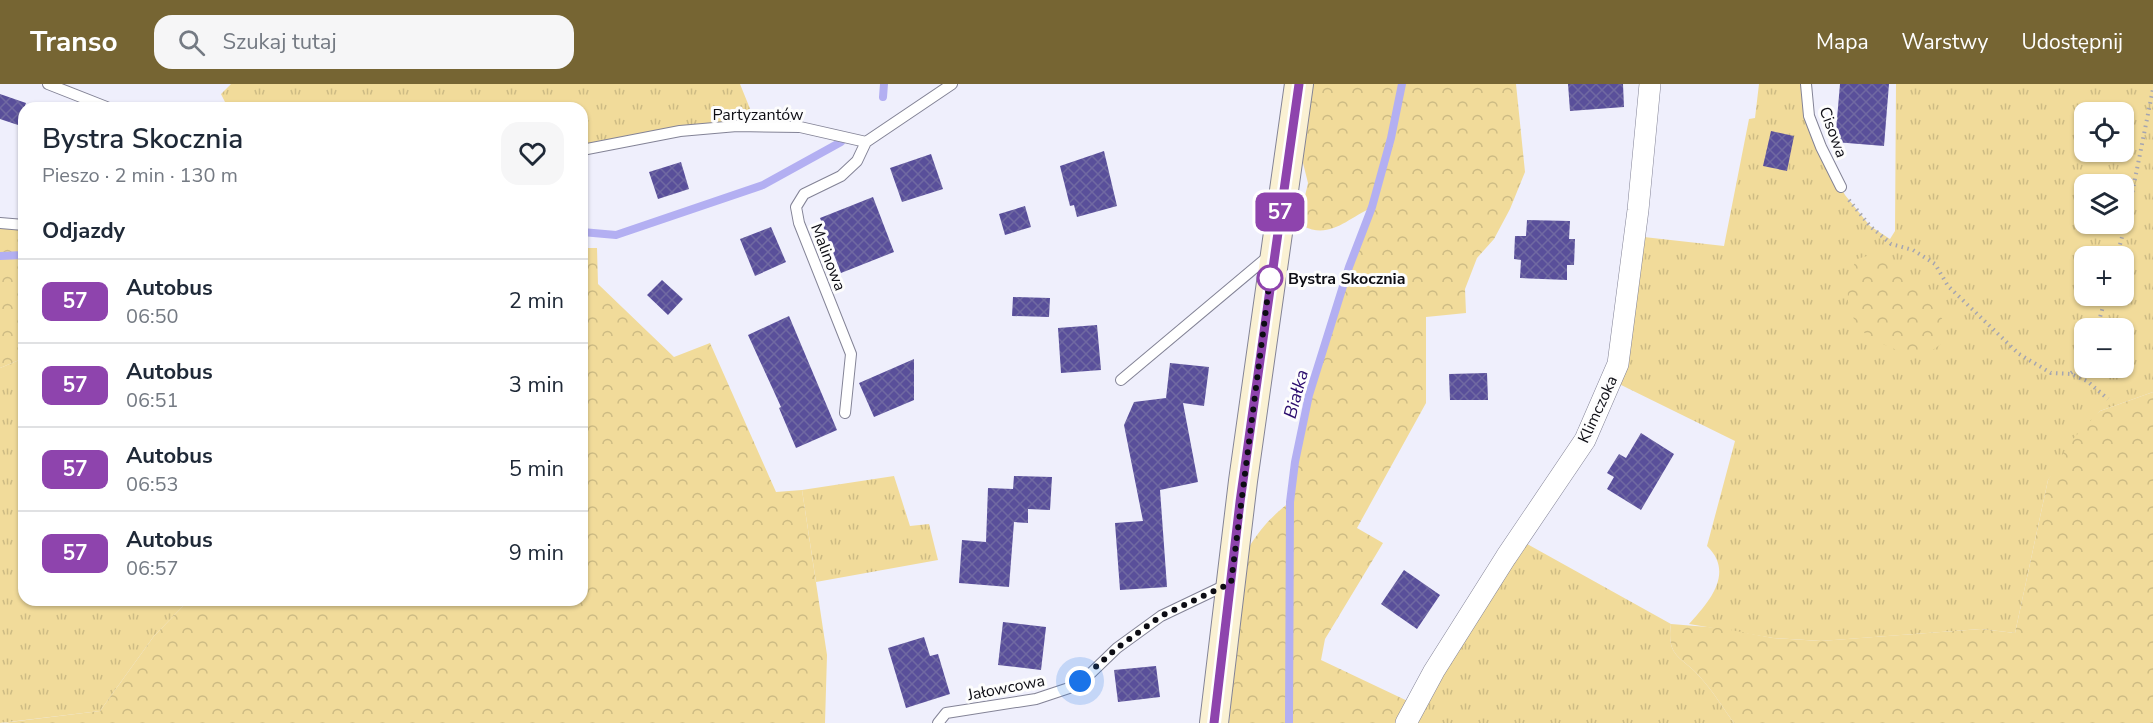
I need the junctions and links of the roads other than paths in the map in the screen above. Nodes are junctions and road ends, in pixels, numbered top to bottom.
1 (48, 84) edge
2 (952, 84) edge
3 (1299, 84) edge
4 (1650, 84) edge
5 (1806, 84) edge
6 (94, 102) edge
7 (866, 142) junction
8 (588, 149) edge
9 (1841, 187) road end
10 (0, 223) edge
11 (18, 224) edge
12 (1275, 251) junction
13 (1121, 380) dead end
14 (845, 413) dead end
15 (1231, 583) junction
16 (938, 723) edge
17 (1214, 723) edge
18 (1406, 723) edge

1 - 6 lane
2 - 7 lane
3 - 12 street
4 - 18 street, Klimczoka
5 - 9 lane, Cisowa
7 - 8 lane, Partyzantów
7 - 14 lane, Malinowa
10 - 11 lane
12 - 13 lane
12 - 15 street
15 - 16 lane, Jałowcowa
15 - 17 street

